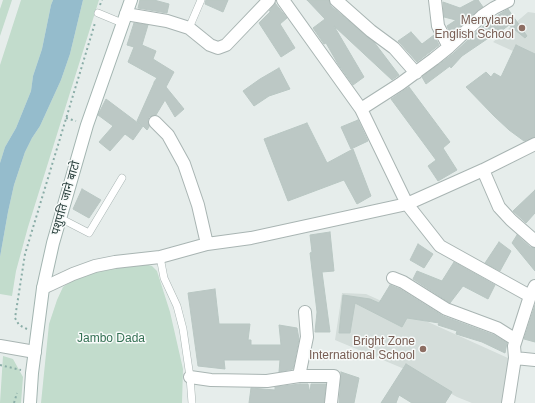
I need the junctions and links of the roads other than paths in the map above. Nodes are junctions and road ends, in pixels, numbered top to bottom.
1 (131, 0) edge
2 (200, 0) edge
3 (269, 0) edge
4 (283, 0) edge
5 (336, 0) edge
6 (435, 0) edge
7 (508, 1) dead end
8 (98, 13) road end
9 (124, 18) junction
10 (189, 28) junction
11 (449, 47) junction
12 (416, 73) junction
13 (361, 110) junction
14 (155, 122) dead end
15 (535, 144) edge
16 (483, 170) junction
17 (122, 178) dead end
18 (407, 204) junction
19 (60, 218) junction
20 (535, 241) edge
21 (207, 244) junction
22 (160, 256) junction
23 (393, 278) dead end
24 (43, 288) junction
25 (532, 291) edge
26 (305, 312) dead end
27 (516, 340) junction
28 (0, 346) edge
29 (35, 352) junction
30 (515, 358) junction
31 (535, 360) edge
32 (300, 376) junction
33 (190, 377) junction
34 (30, 403) edge
35 (192, 403) edge
36 (331, 403) edge
37 (508, 403) edge

1 - 9 street, पशुपति जाने बाटो
2 - 10 lane
3 - 10 street
4 - 13 street
5 - 12 street
6 - 11 street
7 - 11 street
8 - 9 lane
9 - 10 street
9 - 19 street, पशुपति जाने बाटो
11 - 12 street
12 - 13 street
13 - 18 street
14 - 21 street
15 - 16 street
16 - 18 street
16 - 20 street
17 - 19 lane
18 - 21 street
18 - 25 street
19 - 24 street, पशुपति जाने बाटो
21 - 22 street
22 - 24 street
22 - 33 lane
23 - 27 street
24 - 29 street, पशुपति जाने बाटो
25 - 27 street
26 - 32 street
27 - 30 street
28 - 29 street
29 - 34 street, पशुपति जाने बाटो
30 - 31 street
30 - 37 street
32 - 33 street
32 - 36 street
33 - 35 lane

